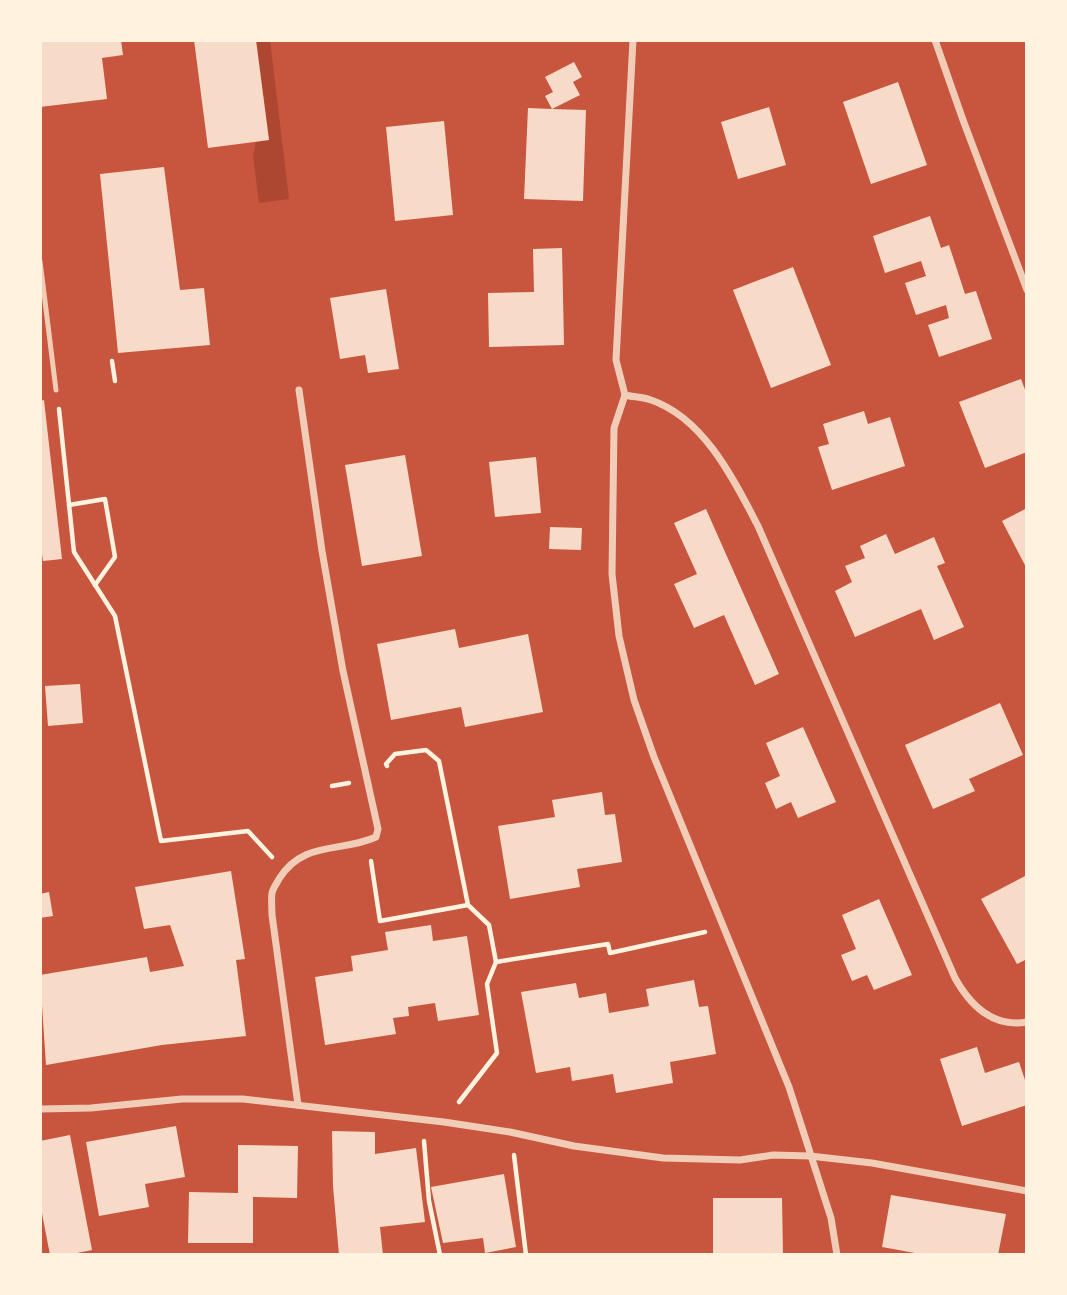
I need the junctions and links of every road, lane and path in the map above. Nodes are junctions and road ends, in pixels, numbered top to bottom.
1 (633, 40) edge
2 (935, 40) edge
3 (40, 261) edge
4 (1027, 290) edge
5 (112, 361) dead end
6 (115, 381) dead end
7 (56, 390) dead end
8 (299, 390) dead end
9 (625, 395) junction
10 (59, 404) dead end
11 (69, 505) junction
12 (95, 585) junction
13 (370, 795) junction
14 (368, 841) junction
15 (285, 870) junction
16 (468, 905) junction
17 (723, 928) junction
18 (496, 962) junction
19 (1027, 1022) edge
20 (298, 1105) junction
21 (40, 1109) edge
22 (423, 1119) junction
23 (444, 1122) junction
24 (510, 1132) junction
25 (810, 1156) junction
26 (1027, 1191) edge
27 (440, 1255) edge
28 (526, 1255) edge
29 (837, 1255) edge

1 - 9 street
2 - 4 street
3 - 7 lane
5 - 6 path
8 - 13 street
9 - 17 street
9 - 19 street
10 - 11 path
11 - 12 path
11 - 12 path
12 - 15 path
13 - 14 street
13 - 16 path
14 - 15 street
14 - 16 path
15 - 20 street
16 - 18 path
17 - 18 path
17 - 25 street
18 - 23 path
20 - 21 street
20 - 22 street
22 - 23 street
22 - 27 path
23 - 24 street
24 - 25 street
24 - 28 path
25 - 26 street
25 - 29 street

